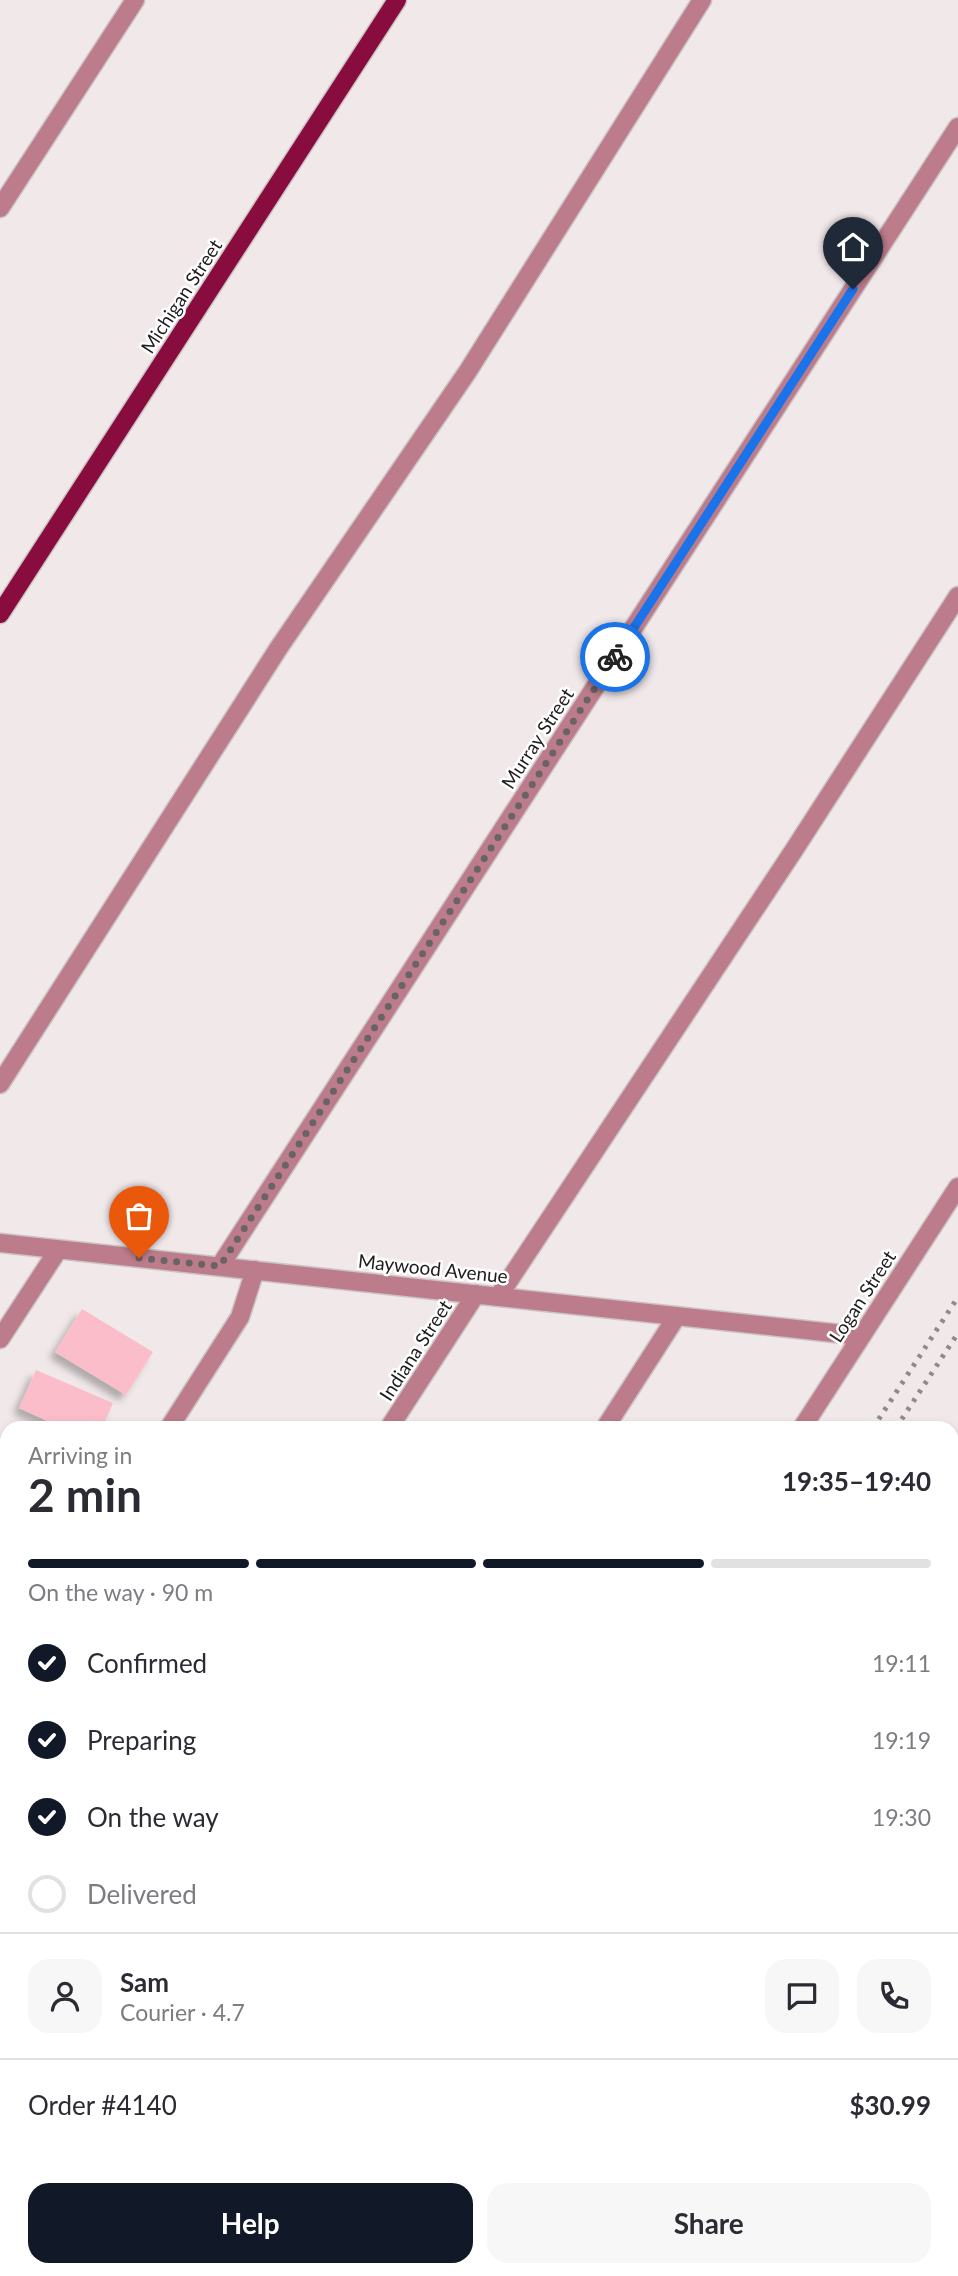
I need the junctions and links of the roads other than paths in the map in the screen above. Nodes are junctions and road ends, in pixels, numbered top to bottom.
1 (135, 0) edge
2 (397, 0) edge
3 (702, 0) edge
4 (958, 127) edge
5 (0, 208) edge
6 (958, 596) edge
7 (0, 614) edge
8 (0, 1084) edge
9 (958, 1187) edge
10 (0, 1243) edge
11 (58, 1250) junction
12 (220, 1266) junction
13 (255, 1270) junction
14 (476, 1294) junction
15 (498, 1297) junction
16 (677, 1316) junction
17 (862, 1336) junction
18 (0, 1339) edge
19 (174, 1421) edge
20 (394, 1421) edge
21 (610, 1421) edge
22 (807, 1421) edge

1 - 5 street
2 - 7 main road, Michigan Street
3 - 8 street
4 - 12 street, Murray Street
6 - 15 street
9 - 17 street, Logan Street
10 - 11 street, Maywood Avenue
11 - 12 street, Maywood Avenue
11 - 18 street
12 - 13 street, Maywood Avenue
13 - 14 street, Maywood Avenue
13 - 19 street
14 - 15 street, Maywood Avenue
14 - 20 street, Indiana Street
15 - 16 street, Maywood Avenue
16 - 17 street, Maywood Avenue
16 - 21 street
17 - 22 street, Logan Street

